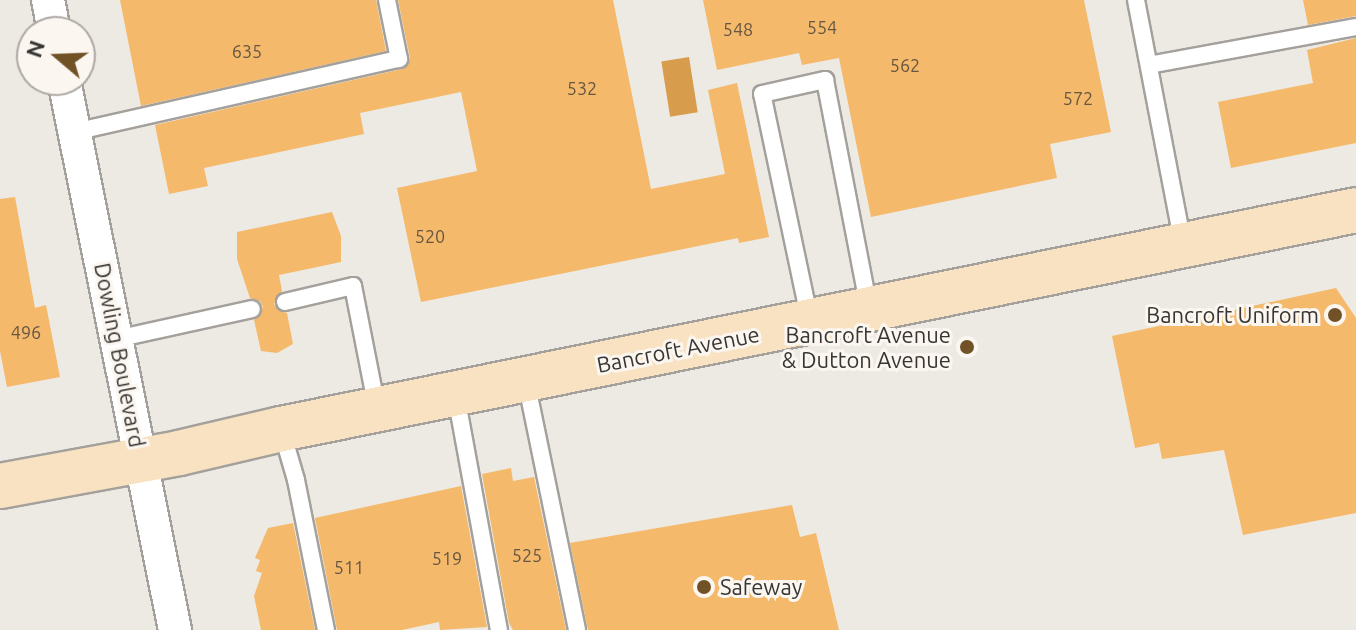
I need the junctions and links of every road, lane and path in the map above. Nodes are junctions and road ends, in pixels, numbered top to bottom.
1 (387, 0) edge
2 (1136, 0) edge
3 (1356, 27) edge
4 (1149, 65) junction
5 (67, 96) edge
6 (74, 132) junction
7 (1356, 210) edge
8 (1183, 247) junction
9 (285, 302) dead end
10 (252, 309) dead end
11 (869, 309) junction
12 (810, 322) junction
13 (116, 339) junction
14 (525, 379) junction
15 (455, 394) junction
16 (377, 410) junction
17 (281, 429) junction
18 (141, 459) junction
19 (0, 486) edge
20 (175, 630) edge
21 (326, 630) edge
22 (499, 630) edge
23 (577, 630) edge

1 - 6 lane
2 - 4 lane
3 - 4 lane
4 - 8 lane
5 - 6 street, Dowling Boulevard
6 - 13 street, Dowling Boulevard
7 - 8 main road, Bancroft Avenue
8 - 11 main road, Bancroft Avenue
9 - 16 lane
10 - 13 lane
11 - 12 main road, Bancroft Avenue
11 - 12 lane
12 - 14 main road, Bancroft Avenue
13 - 18 street, Dowling Boulevard
14 - 15 main road, Bancroft Avenue
14 - 23 lane
15 - 16 main road, Bancroft Avenue
15 - 22 lane
16 - 17 main road, Bancroft Avenue
17 - 18 main road, Bancroft Avenue
17 - 21 lane
18 - 19 main road, Bancroft Avenue
18 - 20 street, Dowling Boulevard

